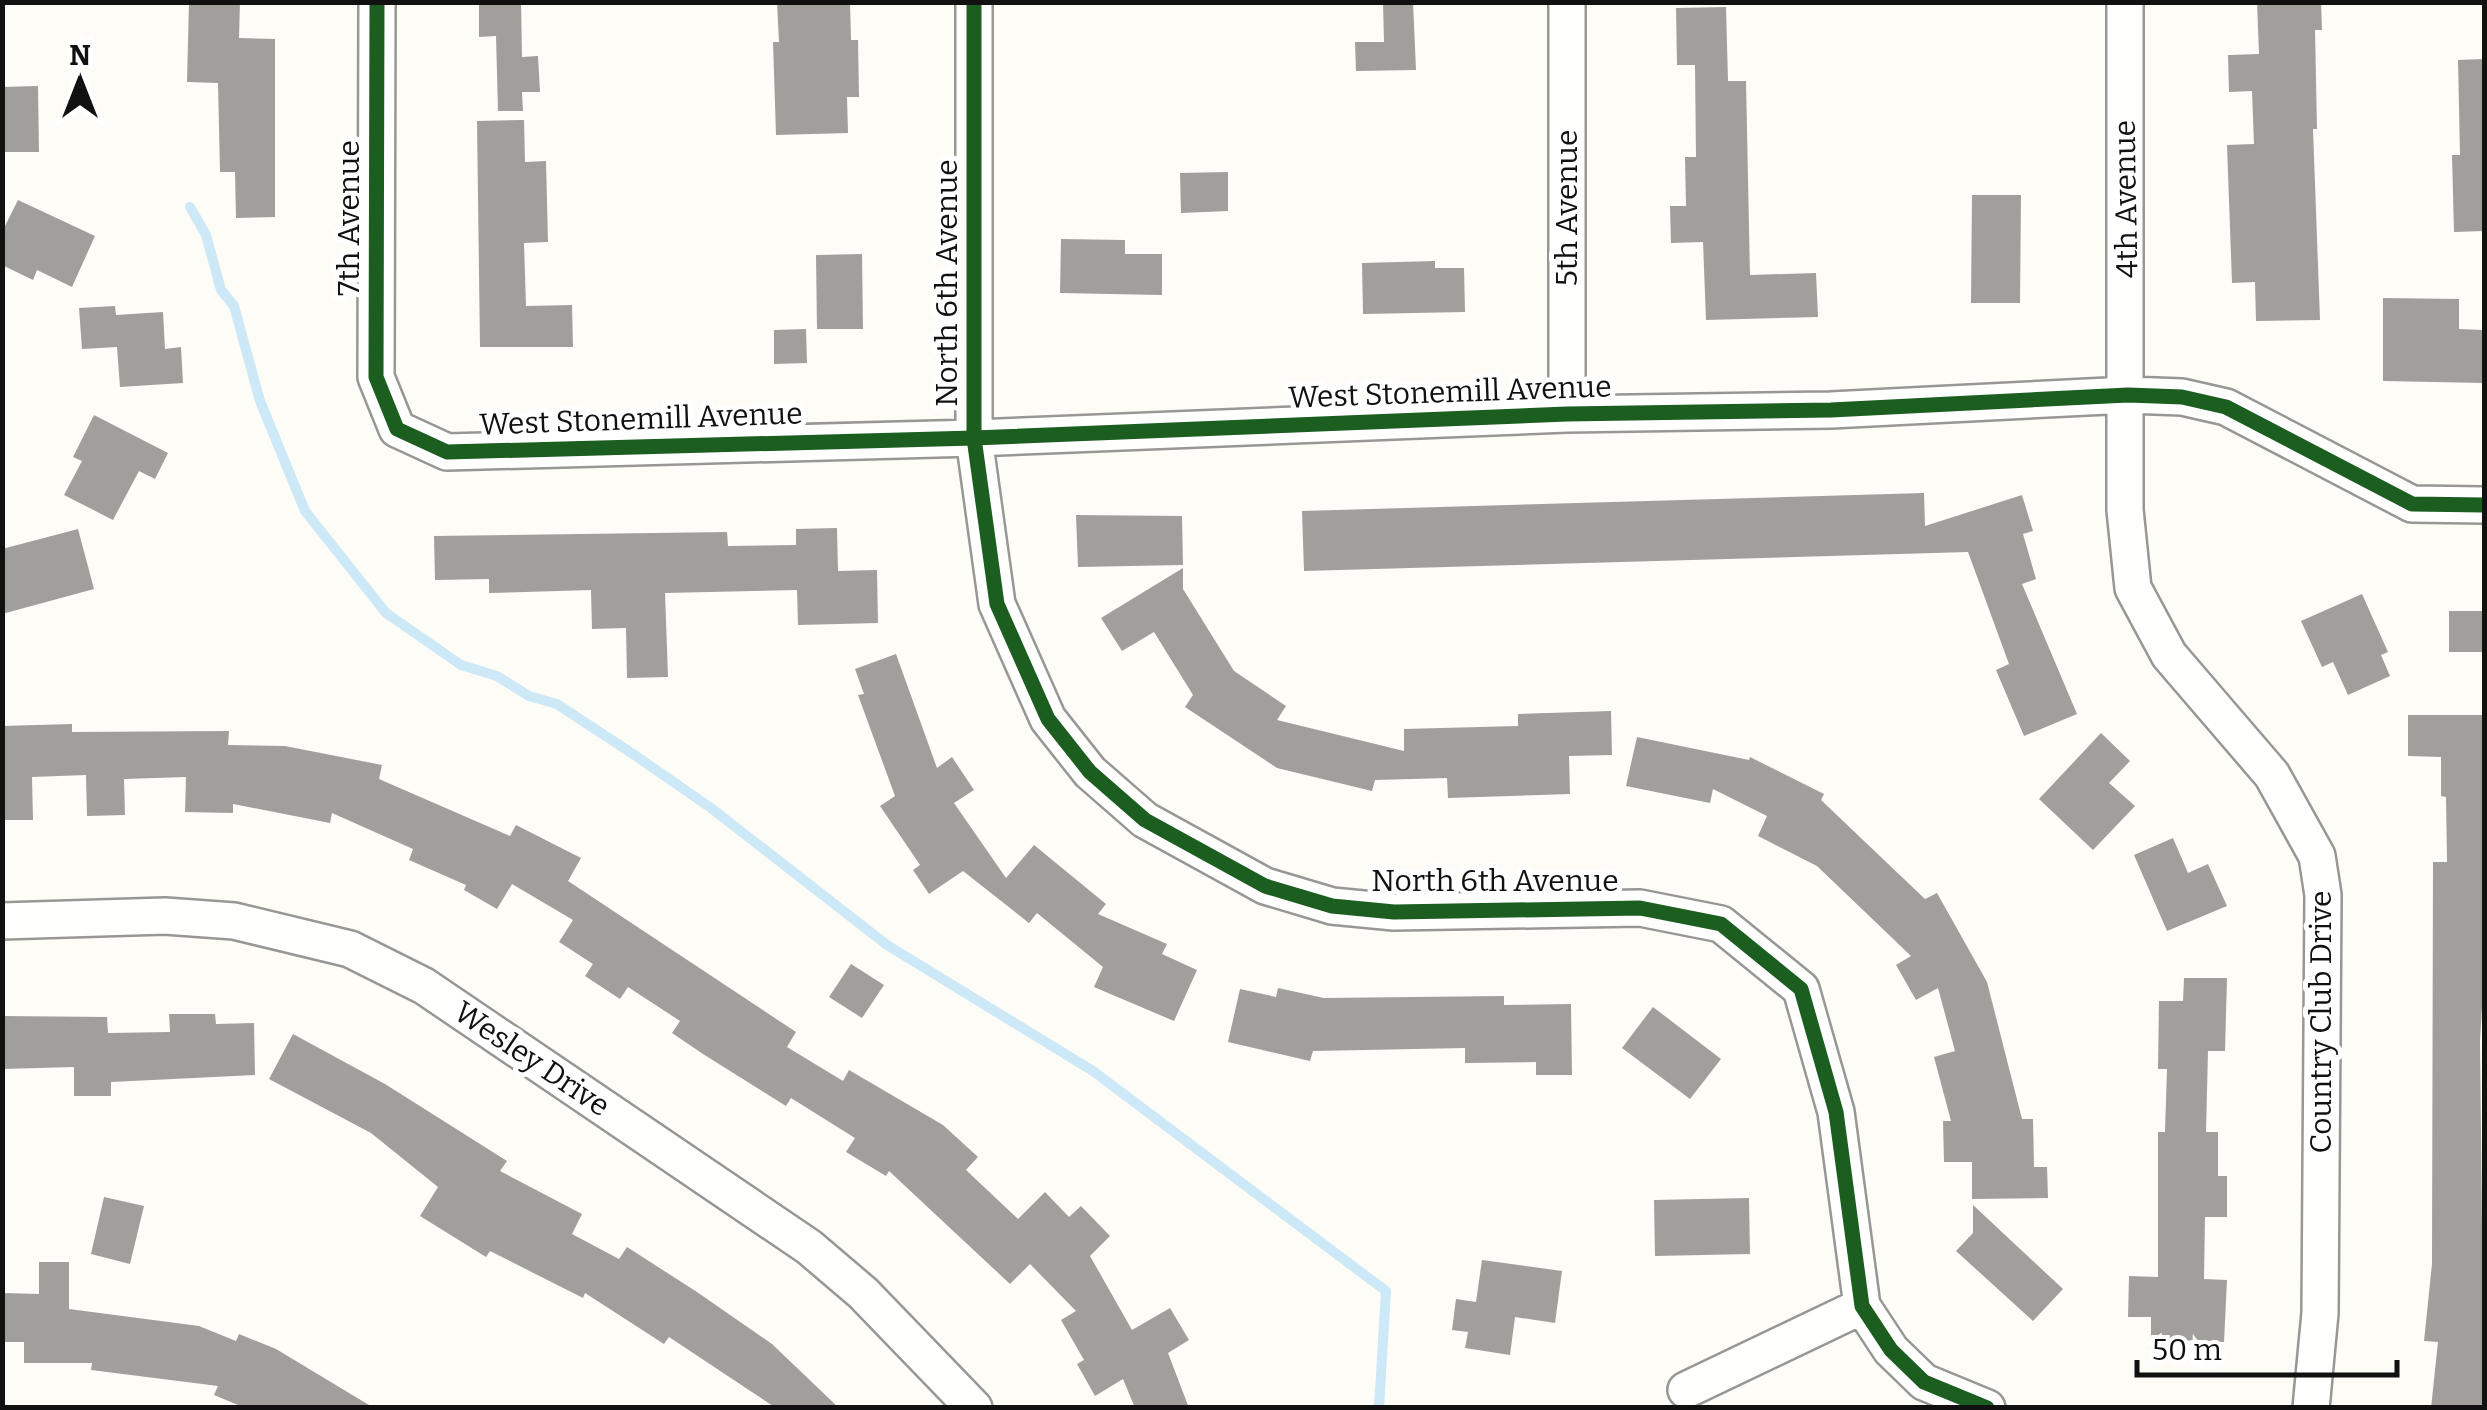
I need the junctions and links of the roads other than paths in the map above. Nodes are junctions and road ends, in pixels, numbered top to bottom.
1 (377, 2) edge
2 (974, 2) edge
3 (1566, 2) edge
4 (2124, 2) edge
5 (2128, 395) junction
6 (1567, 414) junction
7 (397, 429) joint
8 (974, 438) junction
9 (2484, 506) edge
10 (2, 921) edge
11 (1862, 1306) junction
12 (1686, 1390) dead end
13 (974, 1408) edge
14 (1986, 1408) edge
15 (2310, 1408) edge

1 - 7 street, 7th Avenue
2 - 8 street, North 6th Avenue
3 - 6 street, 5th Avenue
4 - 5 street, 4th Avenue
5 - 6 street, West Stonemill Avenue
5 - 9 street, West Stonemill Avenue
5 - 15 street, Country Club Drive
6 - 8 street, West Stonemill Avenue
7 - 8 street, West Stonemill Avenue
8 - 11 street, North 6th Avenue
10 - 13 street, Wesley Drive
11 - 12 street
11 - 14 street, North 6th Avenue

